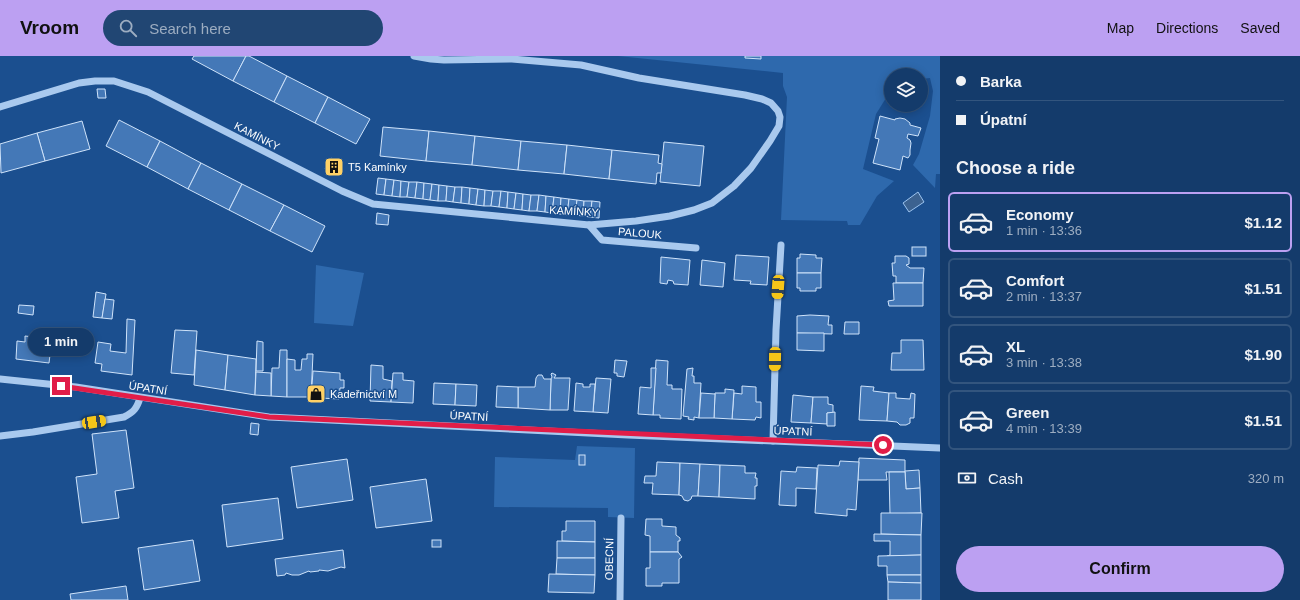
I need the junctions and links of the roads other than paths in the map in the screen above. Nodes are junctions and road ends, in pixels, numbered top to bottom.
1 (414, 56) edge
2 (0, 107) edge
3 (589, 225) junction
4 (781, 245) dead end
5 (696, 248) dead end
6 (0, 379) edge
7 (140, 398) junction
8 (0, 436) edge
9 (773, 441) junction
10 (940, 448) edge
11 (621, 518) dead end
12 (620, 600) edge

1 - 3 street, KAMÍNKY
2 - 3 street, KAMÍNKY
3 - 5 street, PALOUK
4 - 9 street
6 - 7 street, ÚPATNÍ
7 - 8 street
7 - 9 street, ÚPATNÍ
9 - 10 street, ÚPATNÍ
11 - 12 street, OBECNÍ

